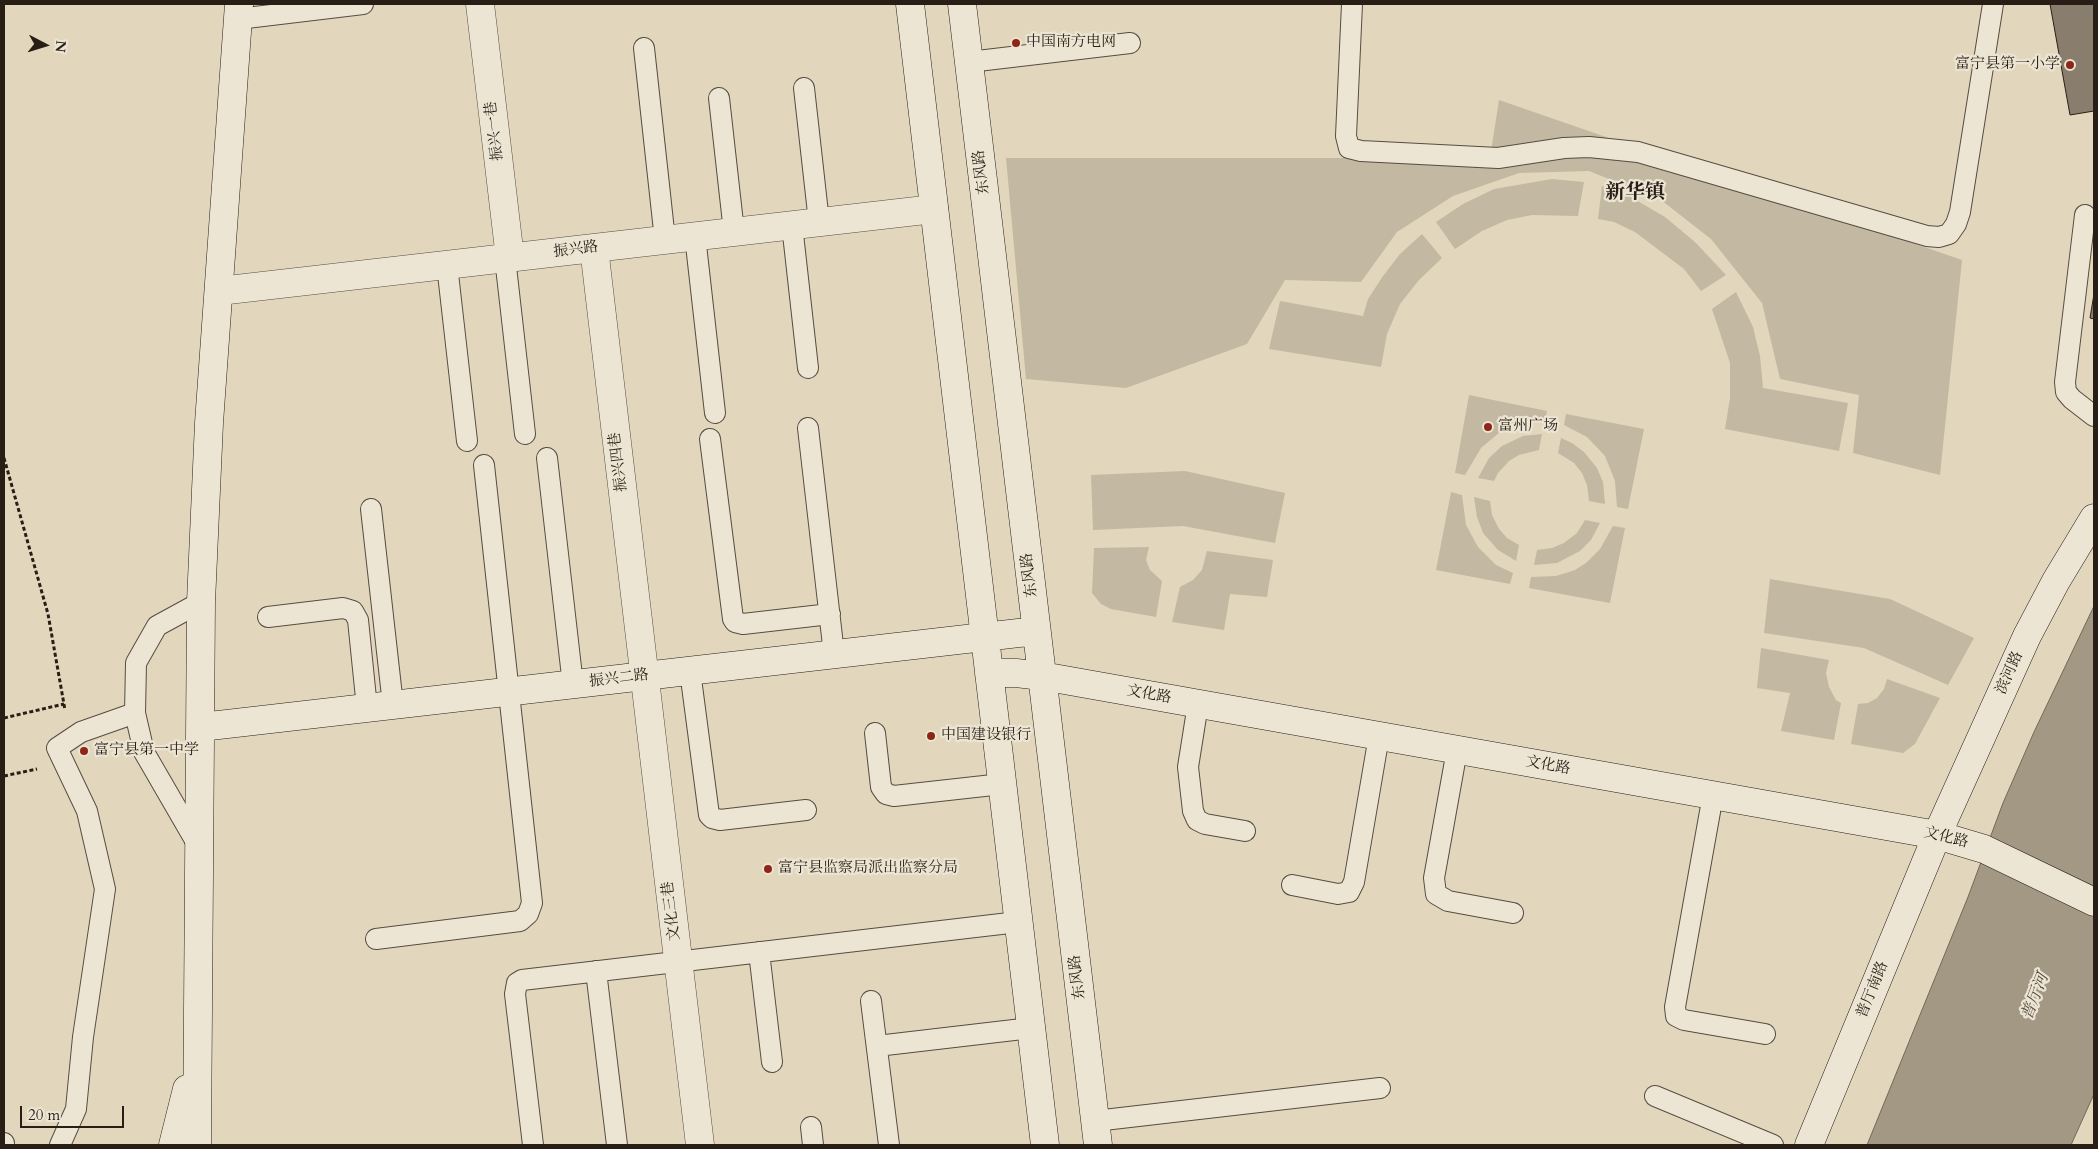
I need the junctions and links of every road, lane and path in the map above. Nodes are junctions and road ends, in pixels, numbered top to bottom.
1 (363, 4) edge
2 (480, 4) edge
3 (910, 4) edge
4 (962, 4) edge
5 (1352, 4) edge
6 (1993, 4) edge
7 (239, 11) edge
8 (1130, 43) dead end
9 (644, 48) dead end
10 (969, 62) junction
11 (804, 88) dead end
12 (718, 98) dead end
13 (934, 209) junction
14 (2085, 215) dead end
15 (819, 222) junction
16 (792, 225) junction
17 (734, 232) junction
18 (695, 236) junction
19 (665, 240) junction
20 (594, 248) junction
21 (508, 258) junction
22 (447, 265) junction
23 (218, 291) junction
24 (808, 368) dead end
25 (715, 412) dead end
26 (2094, 416) edge
27 (808, 428) dead end
28 (525, 434) dead end
29 (710, 439) dead end
30 (467, 441) dead end
31 (4, 458) edge
32 (548, 458) dead end
33 (484, 465) dead end
34 (371, 509) dead end
35 (2094, 518) edge
36 (201, 602) junction
37 (830, 614) junction
38 (268, 617) dead end
39 (1036, 631) junction
40 (985, 637) junction
41 (834, 654) junction
42 (690, 671) junction
43 (989, 673) junction
44 (644, 676) junction
45 (1042, 676) junction
46 (573, 685) junction
47 (510, 692) junction
48 (64, 704) junction
49 (1198, 704) junction
50 (380, 707) junction
51 (135, 713) junction
52 (4, 718) edge
53 (201, 727) junction
54 (875, 733) dead end
55 (1379, 736) junction
56 (72, 738) junction
57 (1457, 750) junction
58 (44, 768) dead end
59 (4, 776) edge
60 (1002, 784) junction
61 (1712, 795) junction
62 (806, 810) dead end
63 (1245, 831) dead end
64 (1937, 835) junction
65 (199, 847) junction
66 (1292, 885) dead end
67 (2094, 902) edge
68 (1513, 912) dead end
69 (1018, 922) junction
70 (376, 939) dead end
71 (758, 952) junction
72 (678, 961) junction
73 (596, 971) junction
74 (871, 1000) dead end
75 (1031, 1028) junction
76 (198, 1031) junction
77 (1765, 1034) dead end
78 (877, 1046) junction
79 (772, 1062) dead end
80 (1380, 1088) dead end
81 (1656, 1096) dead end
82 (1096, 1133) edge
83 (60, 1145) edge
84 (173, 1145) edge
85 (197, 1145) edge
86 (533, 1145) edge
87 (617, 1145) edge
88 (700, 1145) edge
89 (889, 1145) edge
90 (1045, 1145) edge
91 (1773, 1145) edge
92 (1809, 1145) edge

1 - 7 lane
2 - 21 main road, 振兴一巷
3 - 13 main road
4 - 10 main road, 东风路
5 - 6 lane
7 - 23 main road
8 - 10 lane
9 - 19 lane
10 - 39 main road, 东风路
11 - 15 lane
12 - 17 lane
13 - 15 main road, 振兴路
13 - 40 main road
14 - 26 lane
15 - 16 main road, 振兴路
16 - 17 main road, 振兴路
16 - 24 lane
17 - 18 main road, 振兴路
18 - 19 main road, 振兴路
18 - 25 lane
19 - 20 main road, 振兴路
20 - 21 main road, 振兴路
20 - 44 main road, 振兴四巷
21 - 22 main road, 振兴路
21 - 28 lane
22 - 23 main road, 振兴路
22 - 30 lane
23 - 36 main road
27 - 37 lane
29 - 37 lane
31 - 48 path
32 - 46 lane
33 - 47 lane
34 - 50 lane
35 - 64 main road, 滨河路
36 - 51 lane
36 - 53 main road
37 - 41 lane
38 - 50 lane
39 - 40 main road, 振兴二路
39 - 45 main road, 东风路
40 - 41 main road, 振兴二路
40 - 43 main road
41 - 42 main road, 振兴二路
42 - 44 main road, 振兴二路
42 - 62 lane
43 - 45 main road, 文化路
43 - 60 main road
44 - 46 main road, 振兴二路
44 - 72 main road, 文化三巷
45 - 49 main road, 文化路
45 - 82 main road, 东风路
46 - 47 main road, 振兴二路
47 - 50 main road, 振兴二路
47 - 70 lane
48 - 52 path
48 - 56 path
49 - 55 main road, 文化路
49 - 63 lane
50 - 53 main road, 振兴二路
51 - 56 lane
51 - 65 lane
53 - 65 main road
54 - 60 lane
55 - 57 main road, 文化路
55 - 66 lane
56 - 83 lane
57 - 61 main road, 文化路
57 - 68 lane
58 - 59 path
60 - 69 main road
61 - 64 main road, 文化路
61 - 77 lane
64 - 67 main road, 文化路
64 - 92 main road, 普厅南路
65 - 76 main road
69 - 71 lane
69 - 75 main road
71 - 72 lane
71 - 79 lane
72 - 73 lane
72 - 88 main road, 文化三巷
73 - 86 lane
73 - 87 lane
74 - 78 lane
75 - 78 lane
75 - 90 main road
76 - 84 main road
76 - 85 main road
78 - 89 lane
80 - 82 lane
81 - 91 lane

